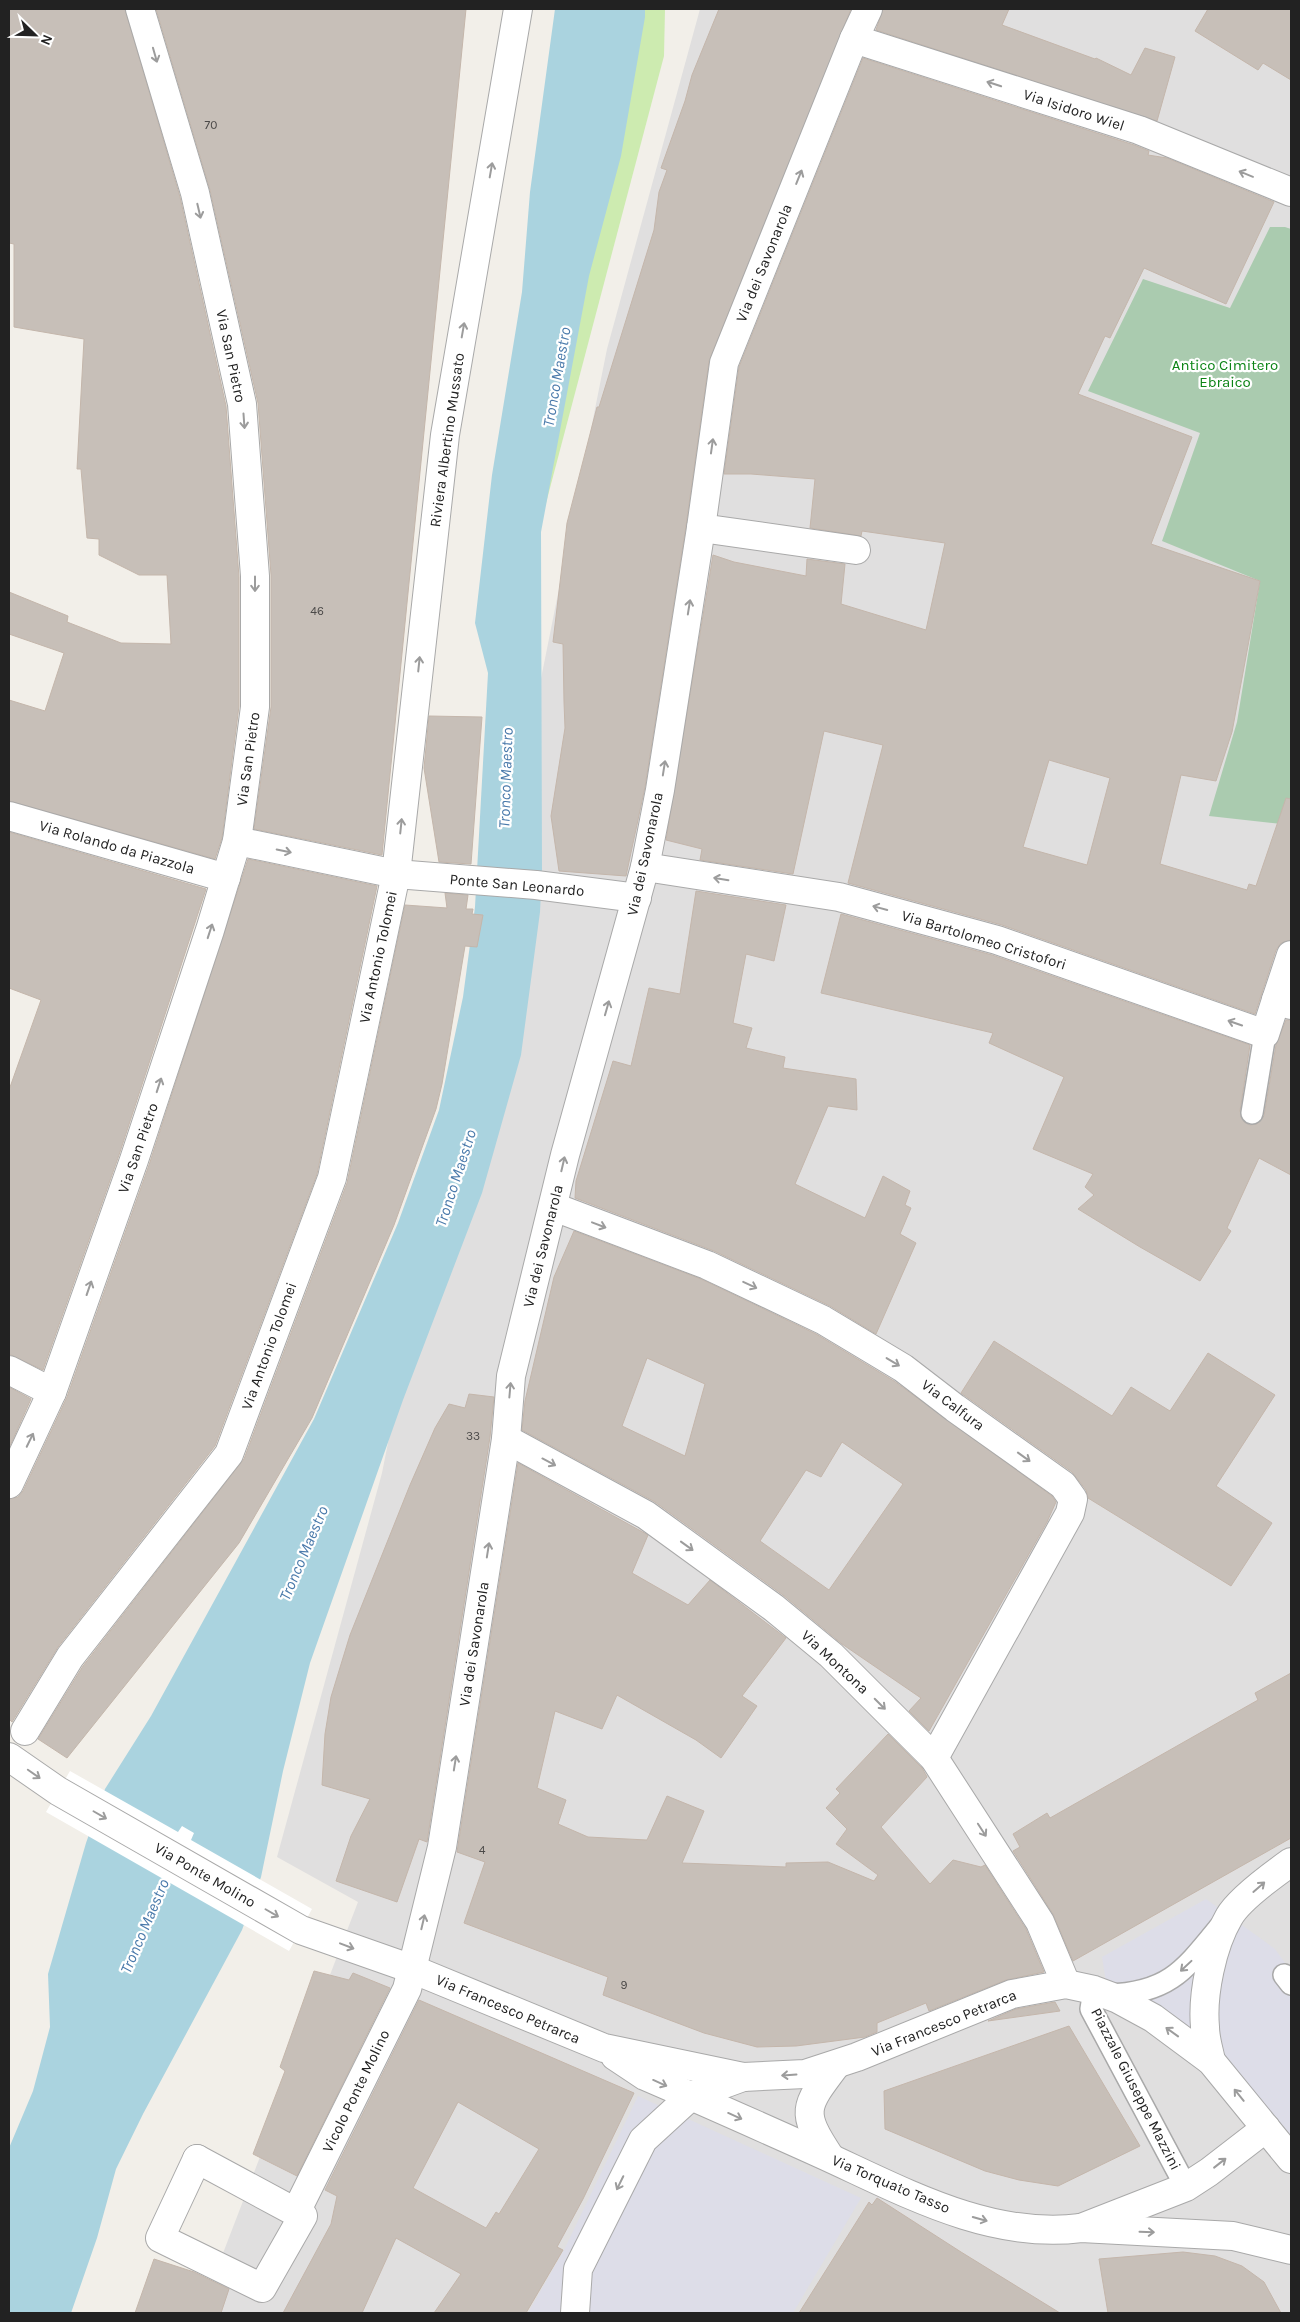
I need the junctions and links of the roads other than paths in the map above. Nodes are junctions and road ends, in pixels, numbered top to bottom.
1 (140, 9) edge
2 (518, 9) edge
3 (868, 9) edge
4 (854, 39) junction
5 (1291, 192) edge
6 (701, 528) junction
7 (856, 550) dead end
8 (9, 816) edge
9 (237, 841) junction
10 (645, 867) junction
11 (396, 874) junction
12 (226, 878) junction
13 (637, 898) junction
14 (1291, 955) edge
15 (1284, 1002) edge
16 (1265, 1034) junction
17 (1252, 1113) dead end
18 (554, 1207) junction
19 (9, 1370) edge
20 (52, 1392) junction
21 (506, 1439) junction
22 (9, 1484) edge
23 (9, 1758) edge
24 (934, 1758) junction
25 (1291, 1862) edge
26 (1229, 1916) junction
27 (412, 1969) junction
28 (1066, 1984) junction
29 (1101, 1993) junction
30 (604, 2048) junction
31 (1211, 2061) junction
32 (836, 2065) junction
33 (744, 2077) junction
34 (691, 2096) junction
35 (1266, 2128) junction
36 (792, 2140) joint
37 (830, 2157) junction
38 (1291, 2159) edge
39 (1186, 2187) junction
40 (297, 2213) junction
41 (1081, 2228) junction
42 (1291, 2250) edge
43 (575, 2313) edge

1 -> 9 street, Via San Pietro
11 -> 2 street, Riviera Albertino Mussato
3 - 4 street, Via dei Savonarola
5 -> 4 street, Via Isidoro Wiel
6 -> 4 street, Via dei Savonarola
6 - 7 street
10 -> 6 street, Via dei Savonarola
8 - 12 street, Via Rolando da Piazzola
9 -> 11 street
9 - 12 street, Via San Pietro
10 - 13 street, Via dei Savonarola
16 -> 10 street, Via Bartolomeo Cristofori
11 - 13 street, Ponte San Leonardo
11 - 23 street, Via Antonio Tolomei
20 -> 12 street, Via San Pietro
18 -> 13 street, Via dei Savonarola
14 - 15 street
15 - 16 street
16 - 17 lane
21 -> 18 street, Via dei Savonarola
18 -> 24 street, Via Calfura
19 - 20 street
22 -> 20 street, Via San Pietro
21 -> 24 street, Via Montona
27 -> 21 street, Via dei Savonarola
23 -> 27 street, Via Ponte Molino
24 -> 28 street, Via Montona
26 -> 25 street
26 -> 29 lane
26 - 31 street
27 - 30 street, Via Francesco Petrarca
27 - 40 street, Vicolo Ponte Molino
28 - 29 street, Via Francesco Petrarca
28 - 32 street, Via Francesco Petrarca
31 -> 29 street, Via Francesco Petrarca
29 - 39 lane, Piazzale Giuseppe Mazzini
30 - 33 street, Via Francesco Petrarca
30 -> 34 street, Via Francesco Petrarca
35 -> 31 street
32 -> 33 street, Via Francesco Petrarca
32 - 37 street
33 - 34 street
34 -> 36 street, Via Francesco Petrarca
34 -> 43 street
35 - 38 street
39 -> 35 street, Via Torquato Tasso
36 - 37 street, Via Torquato Tasso
37 -> 41 street, Via Torquato Tasso
39 - 41 street, Via Torquato Tasso
40 - 40 street, Vicolo Ponte Molino
41 -> 42 street, Via Torquato Tasso

